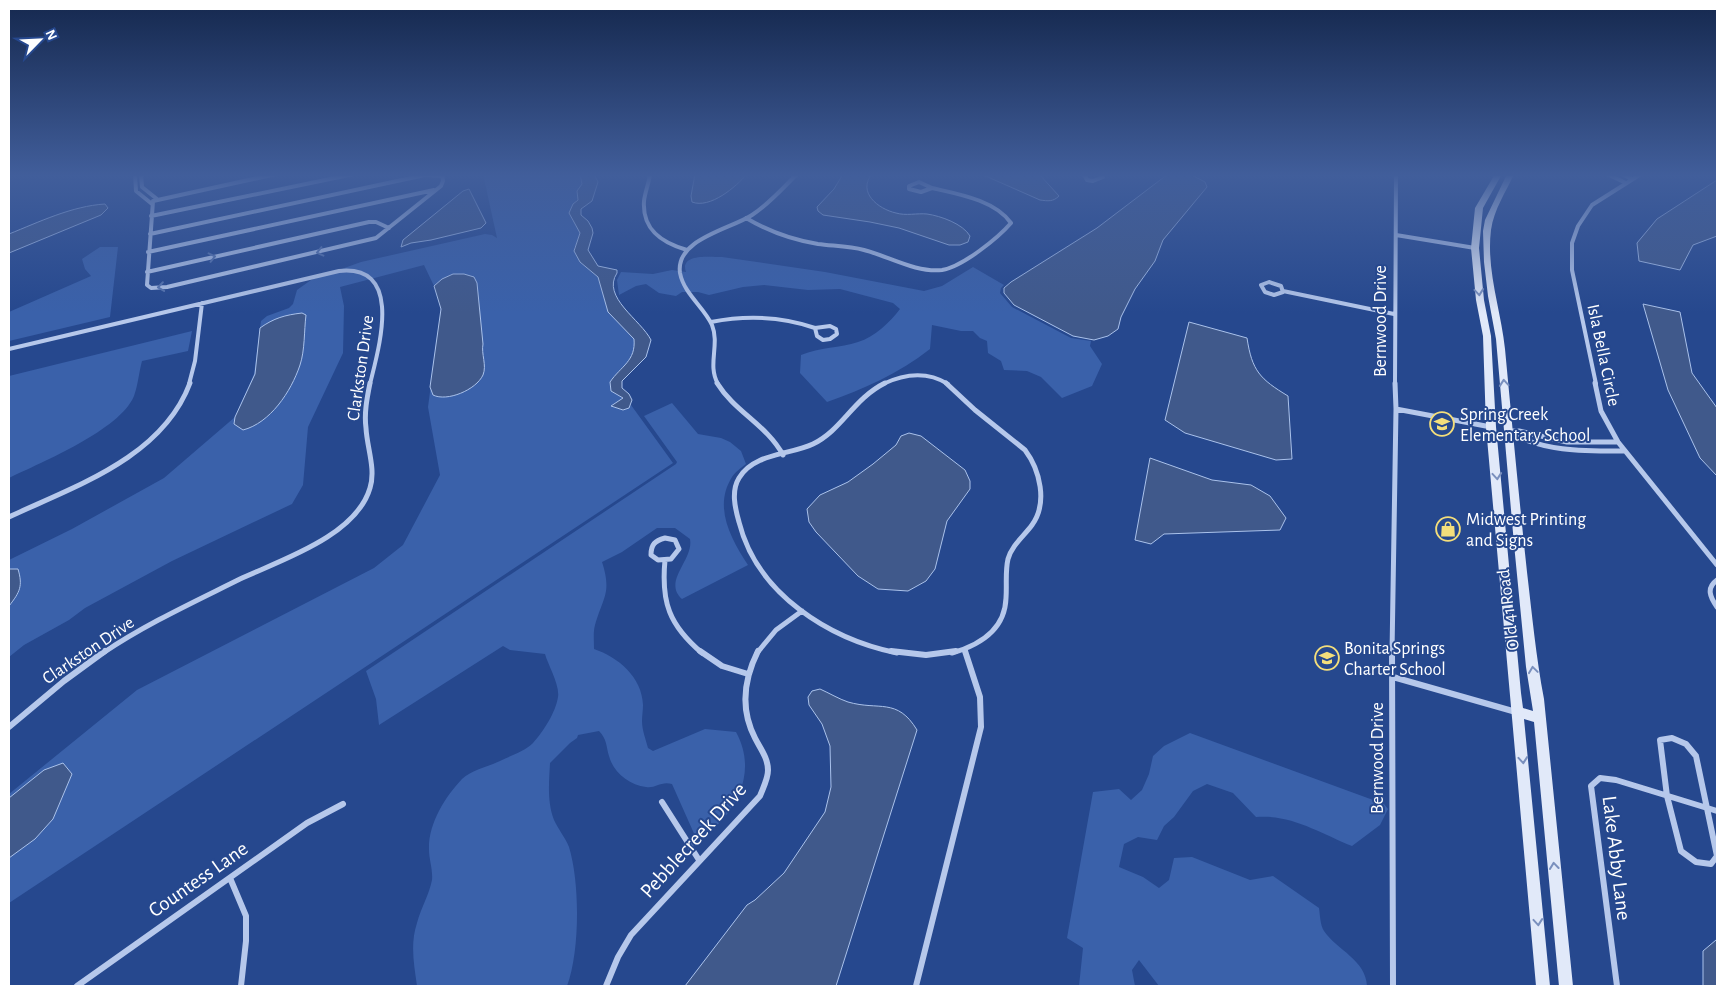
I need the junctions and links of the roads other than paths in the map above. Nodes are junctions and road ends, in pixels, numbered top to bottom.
1 (150, 220) edge
2 (213, 220) edge
3 (293, 220) edge
4 (398, 220) edge
5 (647, 220) edge
6 (741, 220) edge
7 (750, 220) edge
8 (1009, 220) edge
9 (1396, 220) edge
10 (1477, 220) edge
11 (1489, 220) edge
12 (1582, 220) edge
13 (389, 228) junction
14 (150, 234) junction
15 (1396, 235) junction
16 (1474, 248) junction
17 (687, 250) junction
18 (1486, 250) junction
19 (148, 252) junction
20 (147, 272) junction
21 (1283, 291) junction
22 (202, 303) junction
23 (1394, 314) junction
24 (711, 322) junction
25 (814, 328) junction
26 (9, 349) edge
27 (1396, 409) junction
28 (1491, 427) junction
29 (1508, 431) junction
30 (1618, 442) junction
31 (1625, 451) junction
32 (783, 455) junction
33 (9, 516) edge
34 (665, 560) junction
35 (1717, 565) edge
36 (1717, 580) edge
37 (1717, 607) edge
38 (802, 612) junction
39 (966, 651) junction
40 (748, 674) junction
41 (1393, 677) junction
42 (1517, 712) junction
43 (1539, 718) junction
44 (9, 727) edge
45 (1667, 796) junction
46 (662, 802) dead end
47 (343, 804) dead end
48 (1708, 808) junction
49 (1717, 811) edge
50 (699, 860) junction
51 (230, 878) junction
52 (85, 984) edge
53 (77, 986) edge
54 (241, 986) edge
55 (606, 986) edge
56 (916, 986) edge
57 (1393, 986) edge
58 (1543, 986) edge
59 (1566, 986) edge
60 (1617, 986) edge

1 - 14 street
2 - 14 street
3 - 19 street
4 - 13 street
5 - 17 street
6 - 17 street
7 - 8 street
9 - 15 street, Bernwood Drive
10 - 16 street, Old 41 Road
11 - 18 street, Old 41 Road
12 - 30 street, Isla Bella Circle
20 -> 13 street
13 -> 20 street
14 - 19 street
15 - 16 street
15 - 23 street, Bernwood Drive
16 - 18 street
16 -> 28 street, Old 41 Road
17 - 24 street
29 -> 18 street, Old 41 Road
19 - 20 street
21 - 21 street
21 - 23 street
22 - 26 street, Clarkston Drive
22 - 33 street
22 - 44 street, Clarkston Drive
23 - 27 street, Bernwood Drive
24 - 25 street
24 - 32 street
25 - 25 street
27 - 28 street
27 - 41 street, Bernwood Drive
28 - 29 street
28 -> 42 street, Old 41 Road
29 - 30 street
29 - 31 street
43 -> 29 street, Old 41 Road
30 - 31 street, Isla Bella Circle
31 - 35 street, Isla Bella Circle
32 - 38 street
32 - 39 street
34 - 34 street
34 - 40 street
36 - 37 street
38 - 39 street
38 - 40 street, Pebblecreek Drive
39 - 56 street
40 - 50 street, Pebblecreek Drive
41 - 42 street
41 - 57 street, Bernwood Drive
42 - 43 street
42 -> 58 street, Old 41 Road
59 -> 43 street, Old 41 Road
45 - 48 street, Lake Abby Lane
45 - 48 street
45 - 48 street
45 - 60 street, Lake Abby Lane
46 - 50 street
47 - 51 street, Countess Lane
48 - 49 street, Lake Abby Lane
50 - 55 street, Pebblecreek Drive
51 - 52 street, Countess Lane
51 - 54 street
52 - 53 street, Countess Lane

